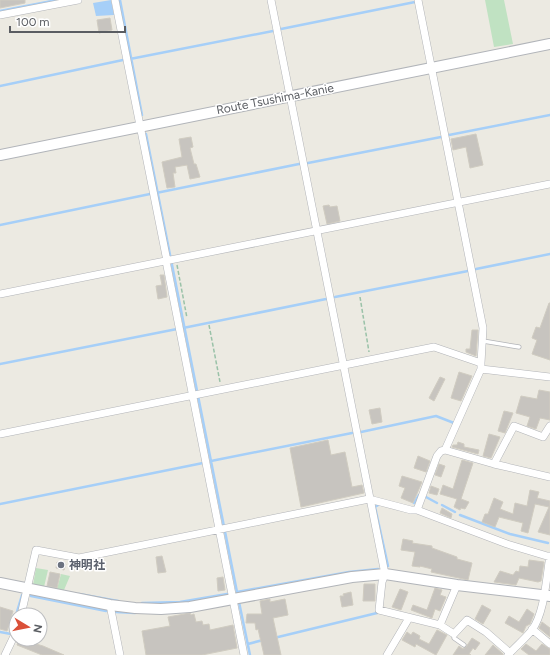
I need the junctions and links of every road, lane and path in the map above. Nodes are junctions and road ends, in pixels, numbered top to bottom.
1 (78, 0) edge
2 (115, 0) edge
3 (270, 0) edge
4 (418, 0) edge
5 (0, 15) edge
6 (550, 44) edge
7 (431, 68) junction
8 (290, 96) junction
9 (140, 126) junction
10 (0, 155) edge
11 (550, 184) edge
12 (458, 203) junction
13 (317, 231) junction
14 (170, 260) junction
15 (0, 294) edge
16 (360, 297) dead end
17 (187, 318) dead end
18 (209, 325) dead end
19 (483, 341) junction
20 (519, 347) dead end
21 (370, 360) junction
22 (343, 365) junction
23 (481, 366) junction
24 (550, 377) edge
25 (221, 389) junction
26 (196, 394) junction
27 (550, 426) edge
28 (0, 434) edge
29 (445, 450) junction
30 (494, 464) junction
31 (550, 477) edge
32 (369, 499) junction
33 (416, 510) junction
34 (223, 528) junction
35 (550, 557) edge
36 (385, 574) junction
37 (0, 583) edge
38 (457, 585) junction
39 (28, 590) junction
40 (547, 595) edge
41 (233, 599) junction
42 (110, 605) junction
43 (23, 607) edge
44 (409, 618) junction
45 (440, 625) junction
46 (532, 629) junction
47 (454, 634) junction
48 (550, 644) edge
49 (464, 645) dead end
50 (509, 654) edge
51 (120, 655) edge
52 (244, 655) edge
53 (389, 655) edge

1 - 5 street
2 - 9 street
3 - 8 street
4 - 7 street
6 - 7 main road, Route Tsushima-Kanie
7 - 8 main road, Route Tsushima-Kanie
7 - 12 street
8 - 9 main road, Route Tsushima-Kanie
8 - 13 street
9 - 10 main road, Route Tsushima-Kanie
9 - 14 street
11 - 12 street
12 - 13 street
12 - 19 street
13 - 14 street
13 - 22 street
14 - 15 street
14 - 17 path
14 - 26 street
16 - 21 path
18 - 25 path
19 - 20 lane
19 - 23 street
21 - 22 street
21 - 23 street
22 - 25 street
22 - 32 street
23 - 24 street
23 - 29 street
25 - 26 street
26 - 28 street
26 - 34 street
27 - 30 street
29 - 30 street
29 - 33 street
30 - 31 street
32 - 33 street
32 - 34 street
32 - 36 street
33 - 35 street
34 - 39 street
34 - 41 street
35 - 40 street
36 - 38 main road
36 - 41 main road
36 - 44 street
37 - 39 main road
38 - 40 main road
38 - 45 street
39 - 42 main road
39 - 43 street
40 - 46 street
41 - 42 main road
41 - 52 street
42 - 51 street
44 - 45 street
44 - 53 street
45 - 47 street
46 - 48 street
46 - 50 street
47 - 49 lane
47 - 50 street

